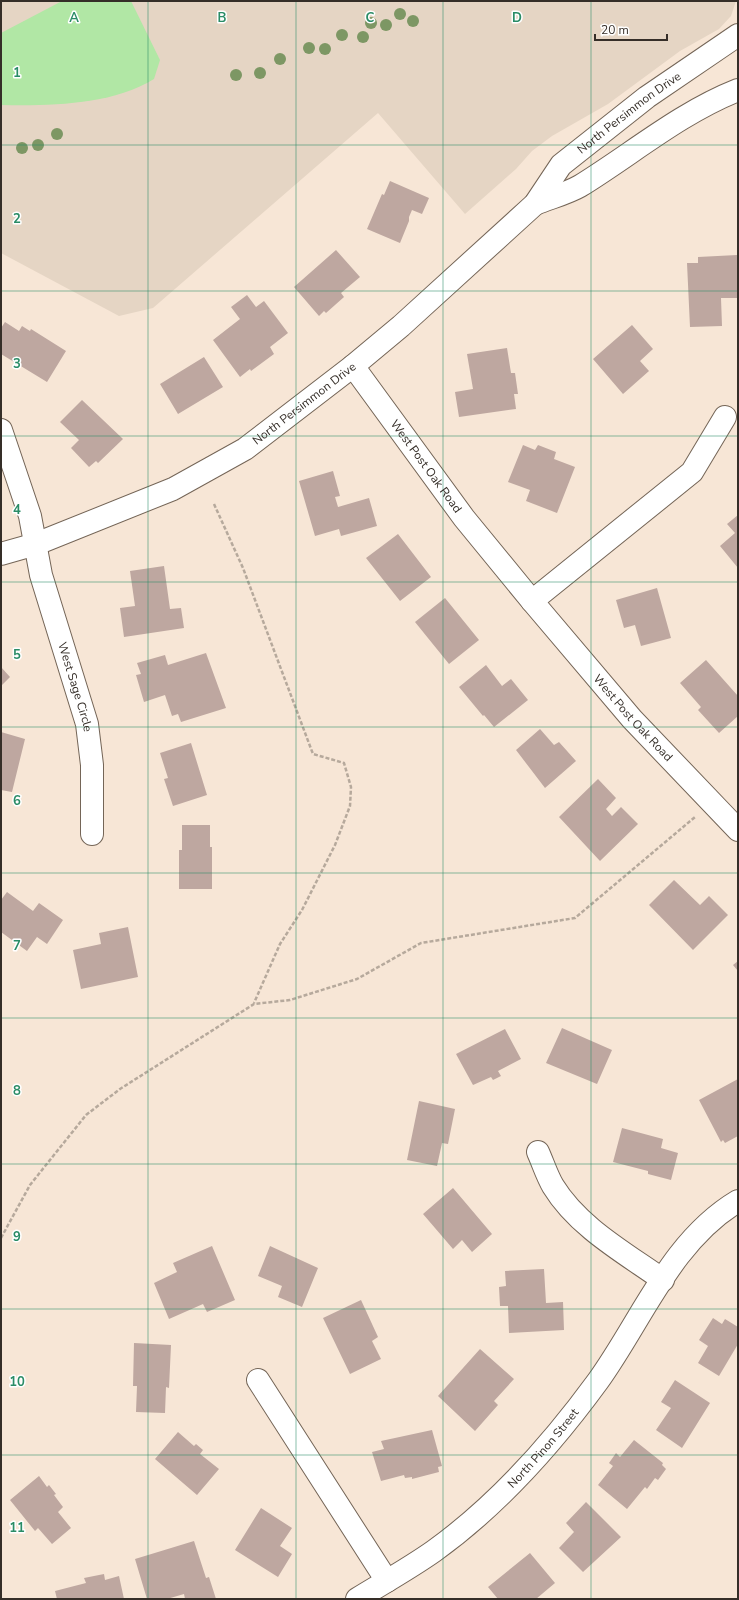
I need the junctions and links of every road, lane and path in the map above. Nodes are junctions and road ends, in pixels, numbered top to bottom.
1 (738, 35) edge
2 (738, 90) edge
3 (535, 204) junction
4 (353, 366) junction
5 (725, 417) dead end
6 (1, 430) edge
7 (214, 504) dead end
8 (36, 544) junction
9 (1, 554) edge
10 (532, 602) junction
11 (712, 803) junction
12 (738, 830) edge
13 (92, 834) dead end
14 (254, 1004) junction
15 (538, 1152) dead end
16 (738, 1201) edge
17 (1, 1238) edge
18 (663, 1280) junction
19 (258, 1380) dead end
20 (387, 1581) junction
21 (358, 1599) edge

1 - 3 street, North Persimmon Drive
2 - 3 street, North Persimmon Drive
3 - 4 street, North Persimmon Drive
4 - 8 street, North Persimmon Drive
4 - 10 street, West Post Oak Road
5 - 10 street
6 - 8 street
7 - 14 path
8 - 9 street, North Persimmon Drive
8 - 13 street, West Sage Circle
10 - 11 street, West Post Oak Road
11 - 12 street, West Post Oak Road
11 - 14 path
14 - 17 path
15 - 18 street
16 - 18 street, North Pinon Street
18 - 20 street, North Pinon Street
19 - 20 street
20 - 21 street, North Pinon Street

